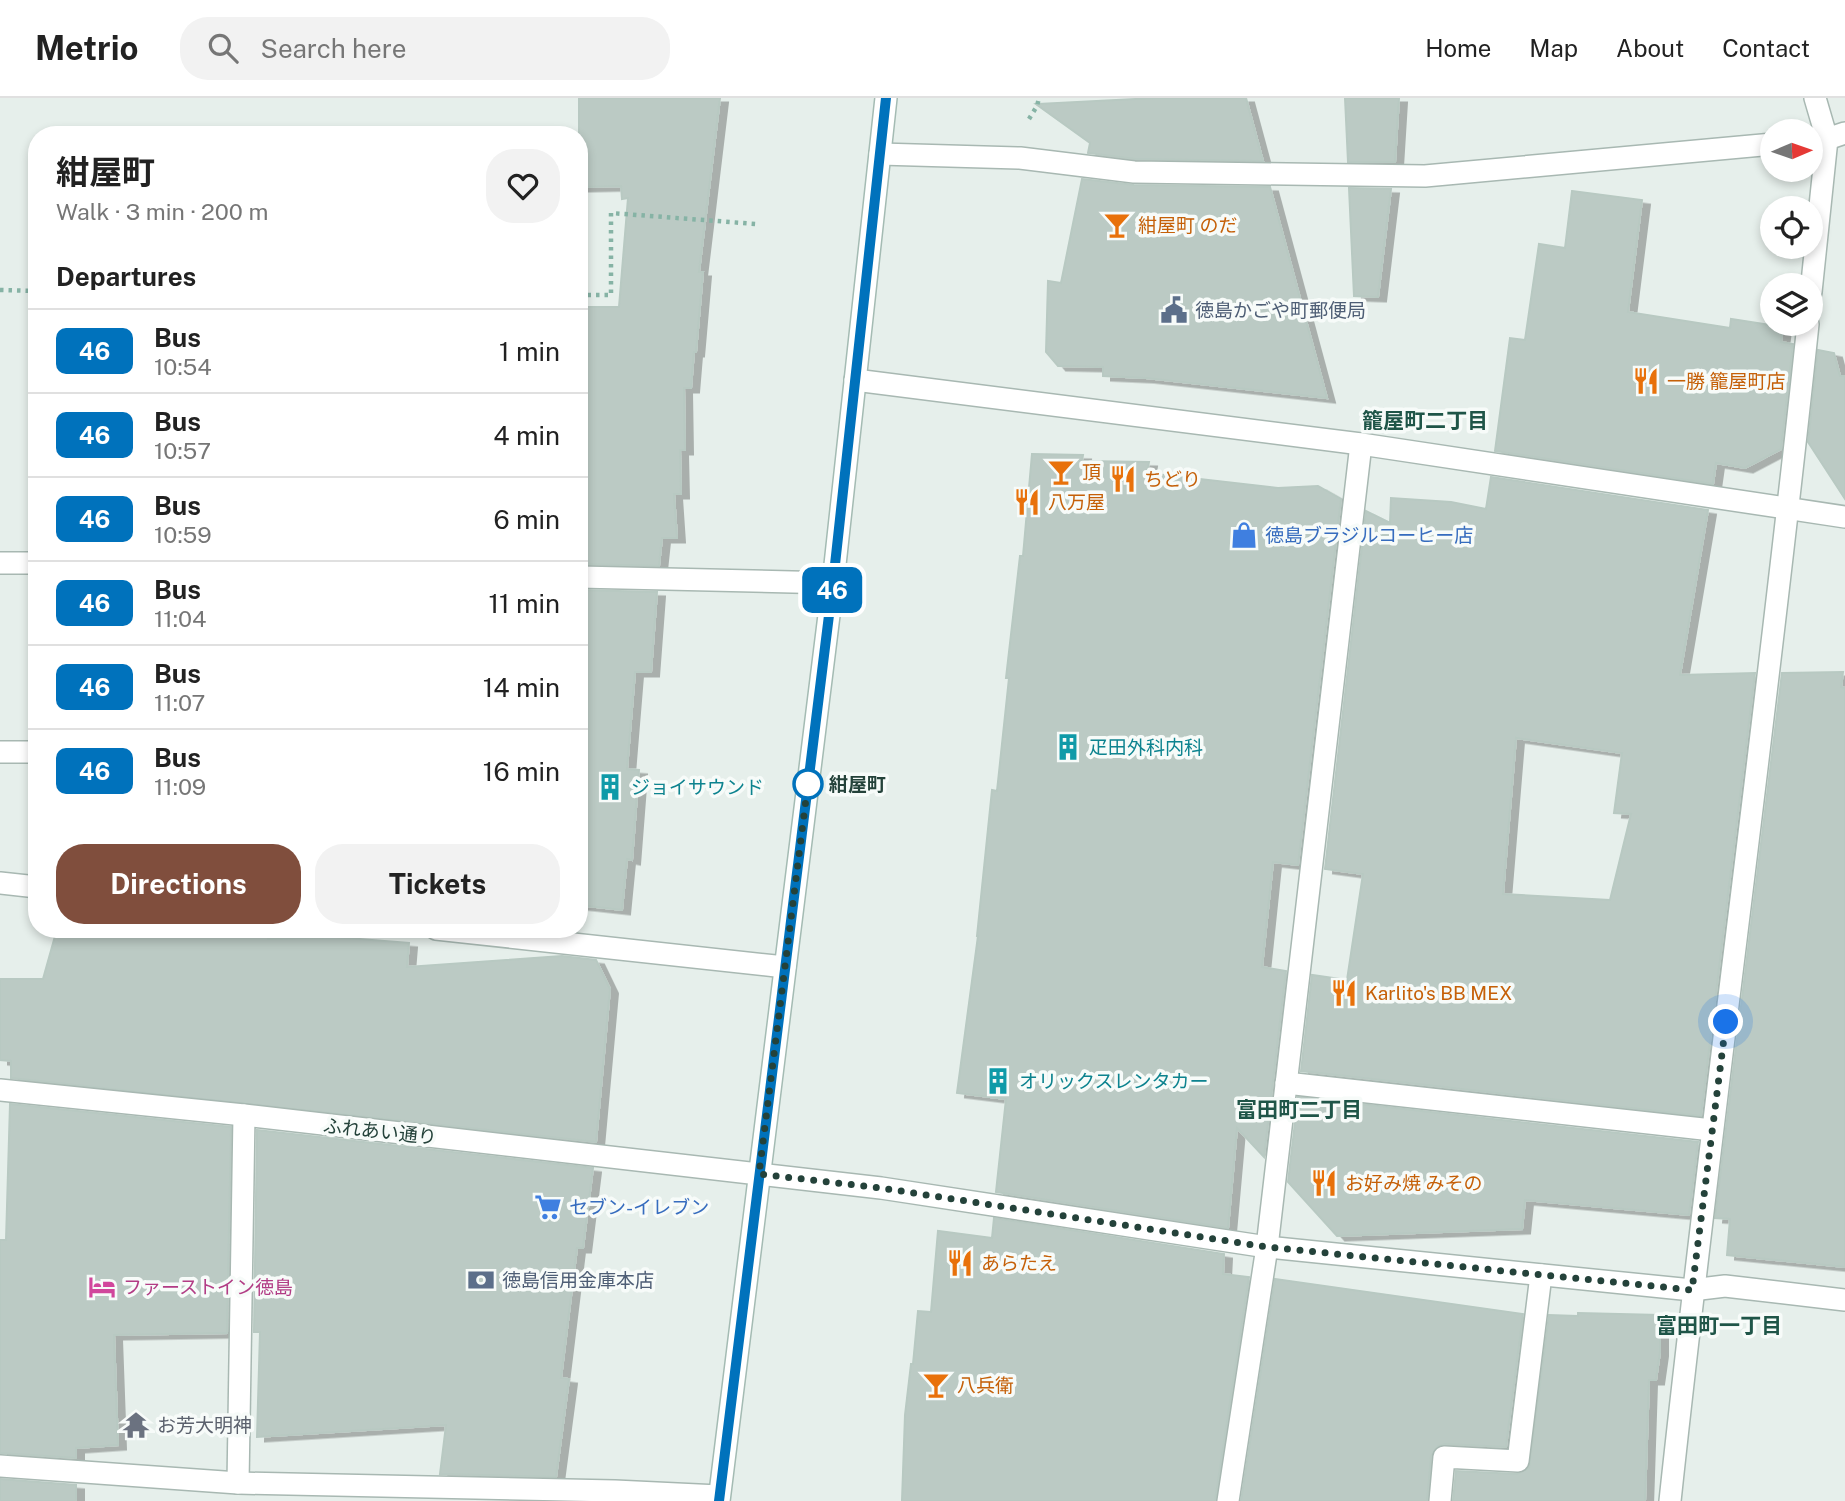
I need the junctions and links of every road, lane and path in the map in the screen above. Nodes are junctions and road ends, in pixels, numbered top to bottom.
1 (886, 98) edge
2 (1038, 98) edge
3 (1815, 98) edge
4 (1027, 122) dead end
5 (1828, 137) edge
6 (1760, 145) edge
7 (880, 154) junction
8 (757, 224) dead end
9 (1813, 273) edge
10 (0, 290) edge
11 (28, 291) edge
12 (588, 295) edge
13 (1807, 336) edge
14 (855, 380) junction
15 (1361, 444) junction
16 (1789, 509) junction
17 (1845, 517) edge
18 (0, 562) edge
19 (28, 564) edge
20 (588, 578) edge
21 (833, 583) junction
22 (0, 752) edge
23 (28, 752) edge
24 (0, 883) edge
25 (28, 886) edge
26 (534, 938) edge
27 (785, 967) junction
28 (1286, 1083) junction
29 (0, 1090) edge
30 (244, 1115) junction
31 (1712, 1129) junction
32 (759, 1174) junction
33 (1267, 1247) junction
34 (1541, 1275) junction
35 (1692, 1290) junction
36 (1845, 1300) edge
37 (0, 1466) edge
38 (238, 1483) junction
39 (719, 1499) edge
40 (1228, 1501) edge
41 (1440, 1501) edge
42 (1670, 1501) edge

1 - 7 street
2 - 4 path
3 - 5 street
5 - 9 street
6 - 7 street
7 - 14 street
8 - 12 path
10 - 11 path
13 - 16 street
14 - 15 street
14 - 21 street
15 - 16 street
15 - 28 street
16 - 17 street
16 - 31 street
18 - 19 street
20 - 21 street
21 - 27 street
22 - 23 street
24 - 25 street
26 - 27 street
27 - 32 street
28 - 31 street
28 - 33 street
29 - 30 street, ふれあい通り
30 - 32 street, ふれあい通り
30 - 38 street
31 - 35 street
32 - 33 street, ふれあい通り
32 - 39 street
33 - 34 street, ふれあい通り
33 - 40 street
34 - 35 street, ふれあい通り
34 - 41 street
35 - 36 street, ふれあい通り
35 - 42 street
37 - 38 street
38 - 39 street

